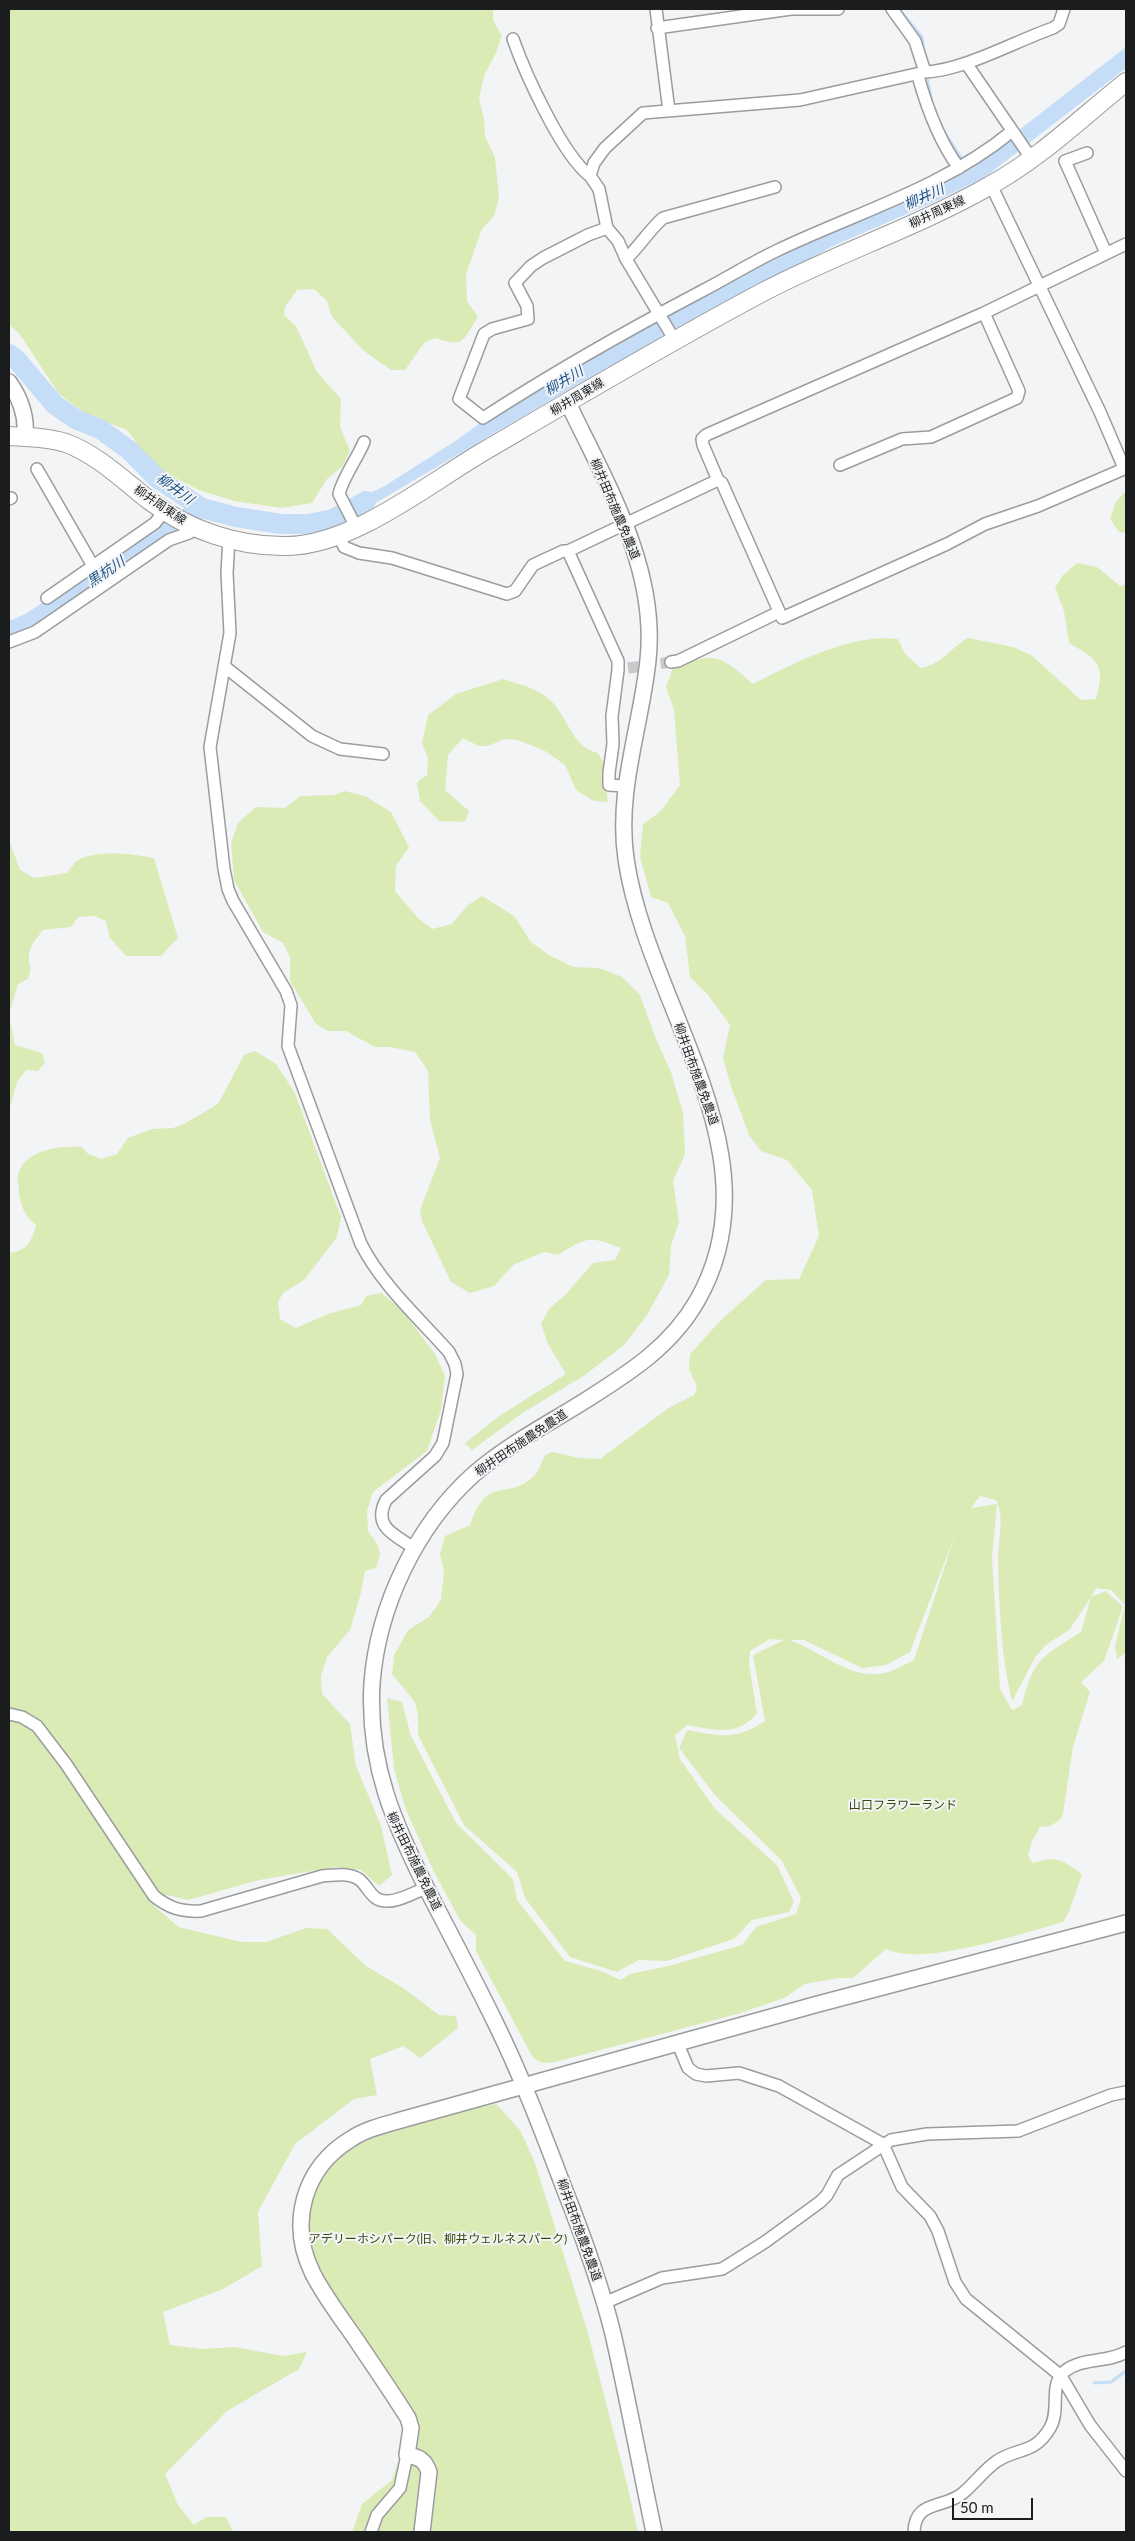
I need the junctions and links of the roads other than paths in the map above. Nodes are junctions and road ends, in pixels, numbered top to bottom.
1 (656, 9) edge
2 (838, 9) edge
3 (892, 9) edge
4 (1064, 9) edge
5 (657, 28) junction
6 (513, 39) dead end
7 (966, 63) junction
8 (922, 74) junction
9 (1126, 82) edge
10 (669, 111) junction
11 (1012, 133) junction
12 (1087, 153) dead end
13 (1028, 155) junction
14 (964, 165) junction
15 (590, 176) junction
16 (991, 185) junction
17 (776, 187) dead end
18 (608, 228) junction
19 (1126, 244) edge
20 (1106, 253) junction
21 (626, 259) junction
22 (1039, 287) junction
23 (984, 313) junction
24 (660, 315) junction
25 (673, 337) junction
26 (9, 382) edge
27 (568, 403) junction
28 (17, 436) edge
29 (364, 442) dead end
30 (840, 465) dead end
31 (1125, 468) edge
32 (37, 469) dead end
33 (718, 480) junction
34 (169, 514) junction
35 (355, 524) junction
36 (624, 524) junction
37 (193, 527) junction
38 (339, 535) junction
39 (229, 538) junction
40 (568, 551) junction
41 (93, 566) junction
42 (48, 598) dead end
43 (779, 612) junction
44 (9, 642) edge
45 (671, 662) tunnel mouth
46 (224, 666) junction
47 (383, 754) dead end
48 (625, 786) junction
49 (414, 1548) junction
50 (9, 1714) edge
51 (426, 1888) junction
52 (1126, 1923) edge
53 (678, 2044) junction
54 (523, 2086) junction
55 (1126, 2092) edge
56 (883, 2144) junction
57 (604, 2303) junction
58 (1126, 2352) edge
59 (1061, 2376) junction
60 (407, 2455) junction
61 (1126, 2471) edge
62 (371, 2532) edge
63 (422, 2532) edge
64 (654, 2532) edge
65 (914, 2532) edge

1 - 5 street
2 - 5 street
3 - 8 street
4 - 7 street
5 - 10 street
6 - 15 street
7 - 8 street
7 - 11 street
8 - 10 street
8 - 14 street
9 - 13 main road, 柳井周東線
10 - 15 street
11 - 13 street
11 - 14 street
12 - 20 street
13 - 16 main road, 柳井周東線
14 - 24 street
15 - 18 street
16 - 22 street
16 - 25 main road, 柳井周東線
17 - 21 street
18 - 21 street
18 - 24 street
19 - 20 street
20 - 22 street
21 - 24 street
22 - 23 street
22 - 31 street
23 - 30 street
23 - 33 street
24 - 25 street
25 - 27 main road, 柳井周東線
26 - 28 street
27 - 35 main road, 柳井周東線
27 - 36 street, 柳井田布施農免農道
28 - 34 main road, 柳井周東線
29 - 35 street
31 - 43 street
32 - 41 street
33 - 36 street
33 - 43 street
34 - 37 main road, 柳井周東線
34 - 41 street
35 - 38 main road, 柳井周東線
36 - 40 street
36 - 48 street, 柳井田布施農免農道
37 - 39 main road, 柳井周東線
37 - 44 street
38 - 39 main road, 柳井周東線
38 - 40 street
39 - 46 street
40 - 48 street
41 - 42 street
43 - 45 street
46 - 47 street
46 - 49 street
48 - 49 street, 柳井田布施農免農道
49 - 51 street, 柳井田布施農免農道
50 - 51 street
51 - 54 street, 柳井田布施農免農道
52 - 53 street
53 - 54 street
53 - 56 street
54 - 57 street, 柳井田布施農免農道
54 - 60 street
55 - 56 street
56 - 57 street
56 - 59 street
57 - 64 street, 柳井田布施農免農道
58 - 59 street
59 - 61 street
59 - 65 street
60 - 62 street
60 - 63 street

